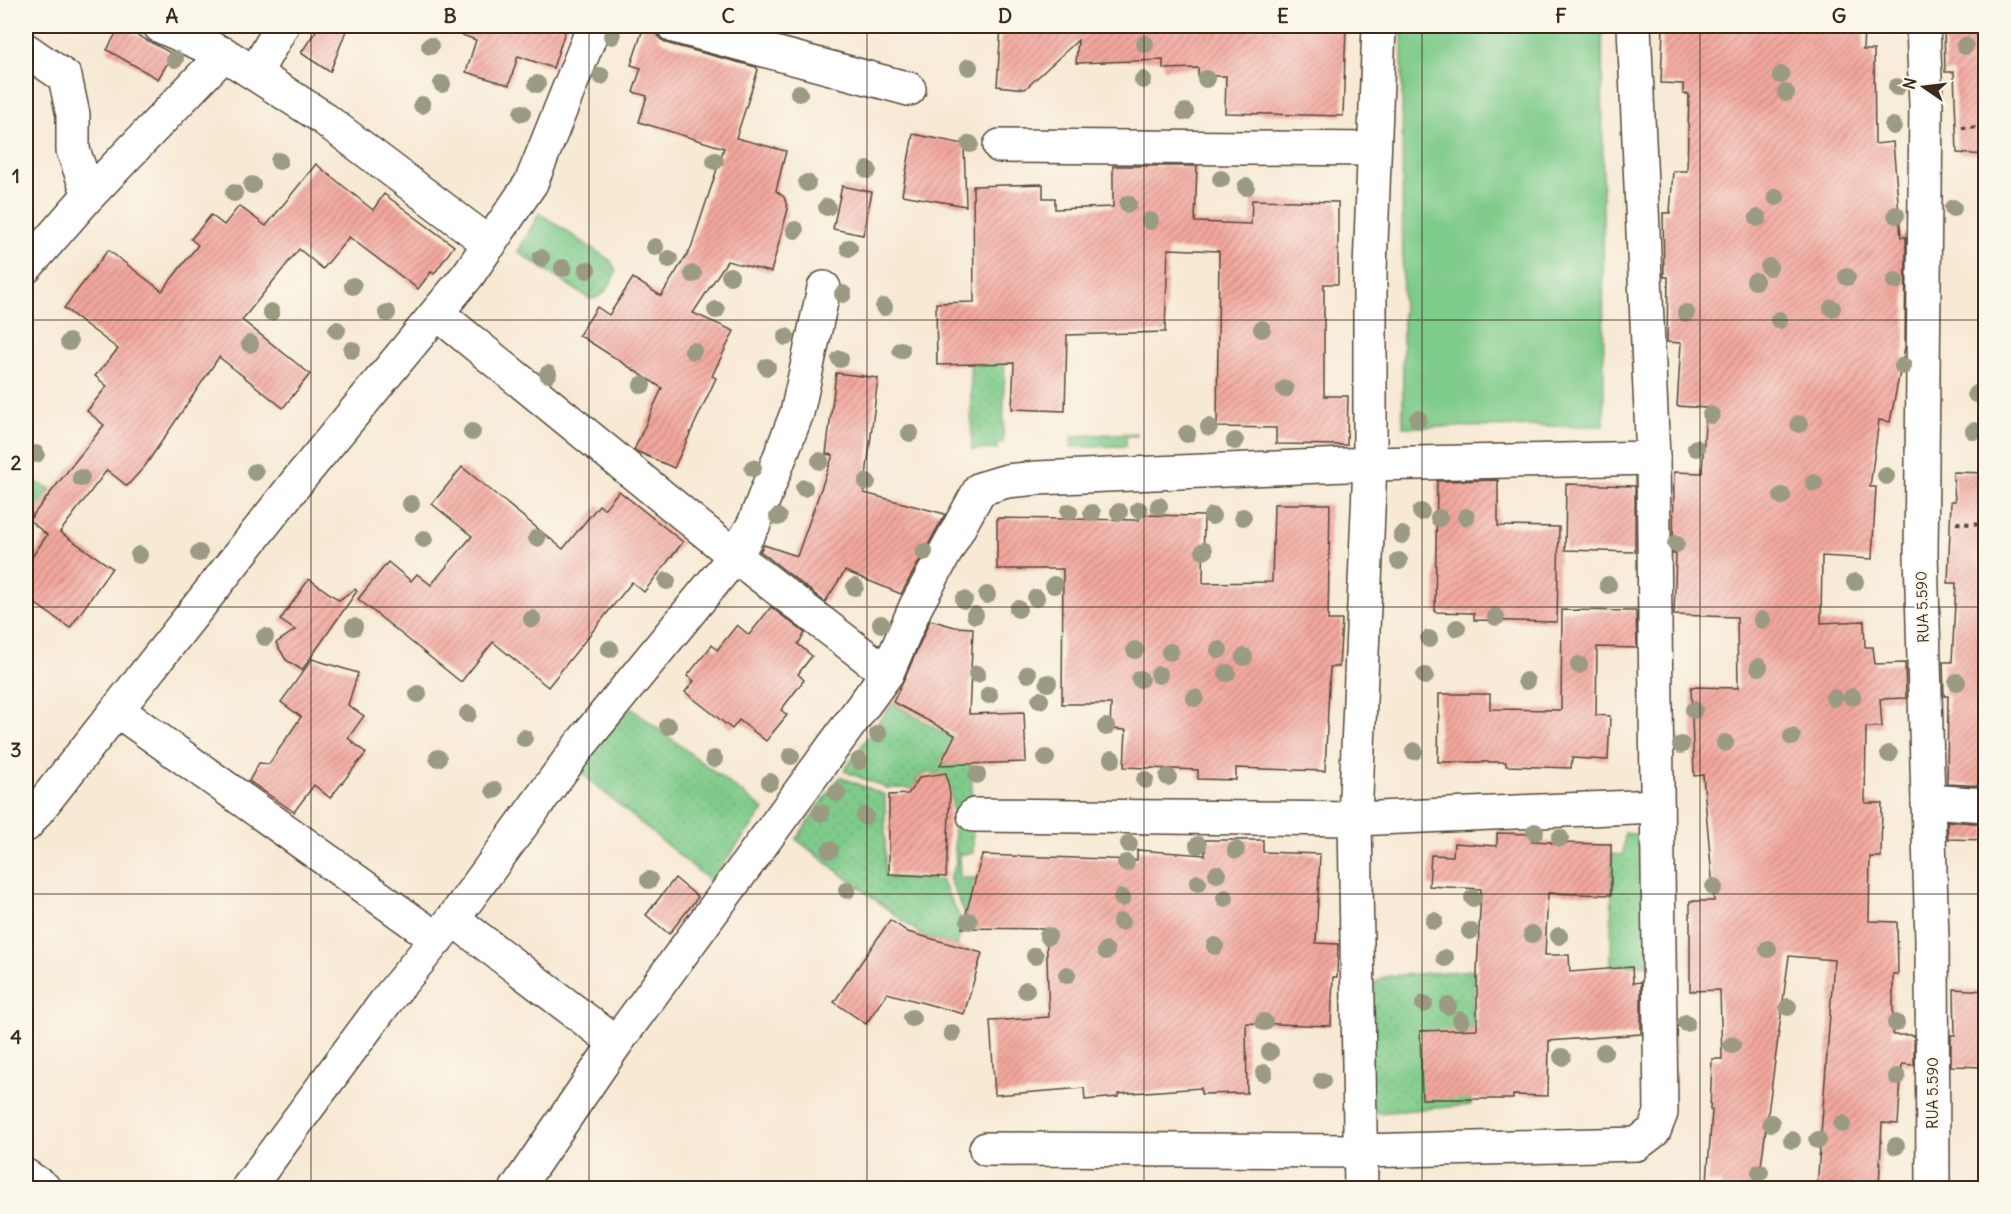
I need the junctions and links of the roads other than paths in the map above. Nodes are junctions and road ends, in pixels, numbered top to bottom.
1 (159, 26) edge
2 (282, 26) edge
3 (594, 26) edge
4 (674, 26) edge
5 (1379, 26) edge
6 (1634, 26) edge
7 (1923, 26) edge
8 (26, 50) edge
9 (224, 54) junction
10 (255, 73) junction
11 (909, 89) dead end
12 (1000, 146) dead end
13 (1374, 149) junction
14 (88, 195) junction
15 (490, 244) junction
16 (26, 267) edge
17 (824, 288) dead end
18 (438, 314) junction
19 (1653, 458) junction
20 (1370, 464) junction
21 (735, 556) junction
22 (887, 673) junction
23 (117, 710) junction
24 (1928, 801) junction
25 (1986, 805) edge
26 (1657, 806) junction
27 (974, 815) dead end
28 (27, 819) edge
29 (1355, 819) junction
30 (445, 929) junction
31 (616, 1043) junction
32 (986, 1149) dead end
33 (1360, 1151) junction
34 (26, 1176) edge
35 (44, 1188) edge
36 (248, 1188) edge
37 (517, 1188) edge
38 (1361, 1188) edge
39 (1933, 1188) edge

1 - 9 street
2 - 10 street
3 - 15 street
4 - 11 street
5 - 13 street
6 - 19 street
7 - 24 street, RUA 5.590
8 - 14 street
9 - 10 street
9 - 14 street
10 - 15 street
12 - 13 street
13 - 20 street
14 - 16 street
15 - 18 street
17 - 21 street
18 - 21 street
18 - 23 street
19 - 20 street
19 - 26 street
20 - 22 street
20 - 29 street
21 - 22 street
21 - 30 street
22 - 31 street
23 - 28 street
23 - 30 street
24 - 25 street
24 - 39 street, RUA 5.590
26 - 29 street
26 - 33 street
27 - 29 street
29 - 33 street
30 - 31 street
30 - 36 street
31 - 37 street
32 - 33 street
33 - 38 street
34 - 35 street

